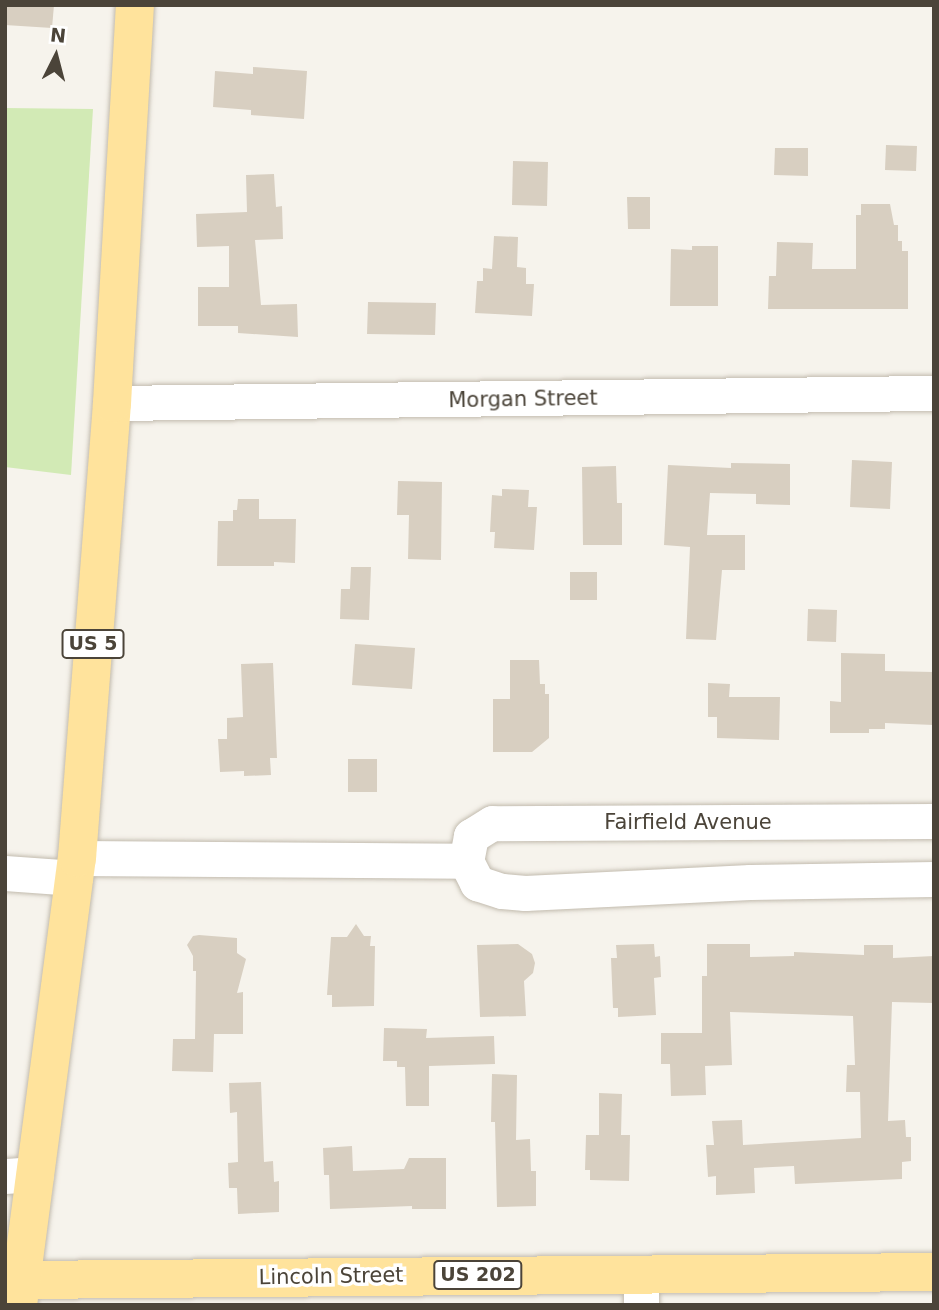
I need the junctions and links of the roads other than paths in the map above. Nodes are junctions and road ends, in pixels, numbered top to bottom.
1 (135, 5) edge
2 (934, 393) edge
3 (112, 403) junction
4 (934, 821) edge
5 (467, 861) junction
6 (76, 868) junction
7 (5, 873) edge
8 (934, 878) edge
9 (21, 1175) edge
10 (934, 1272) edge
11 (641, 1289) edge
12 (20, 1292) edge

1 - 3 main road, US 5
2 - 3 street, Morgan Street
3 - 6 main road, US 5
4 - 5 street, Fairfield Avenue
5 - 6 street
5 - 8 street
6 - 7 street
6 - 9 main road, US 5
9 - 12 main road, US 5
10 - 11 main road, Lincoln Street / US 202
11 - 12 main road, Lincoln Street / US 202

